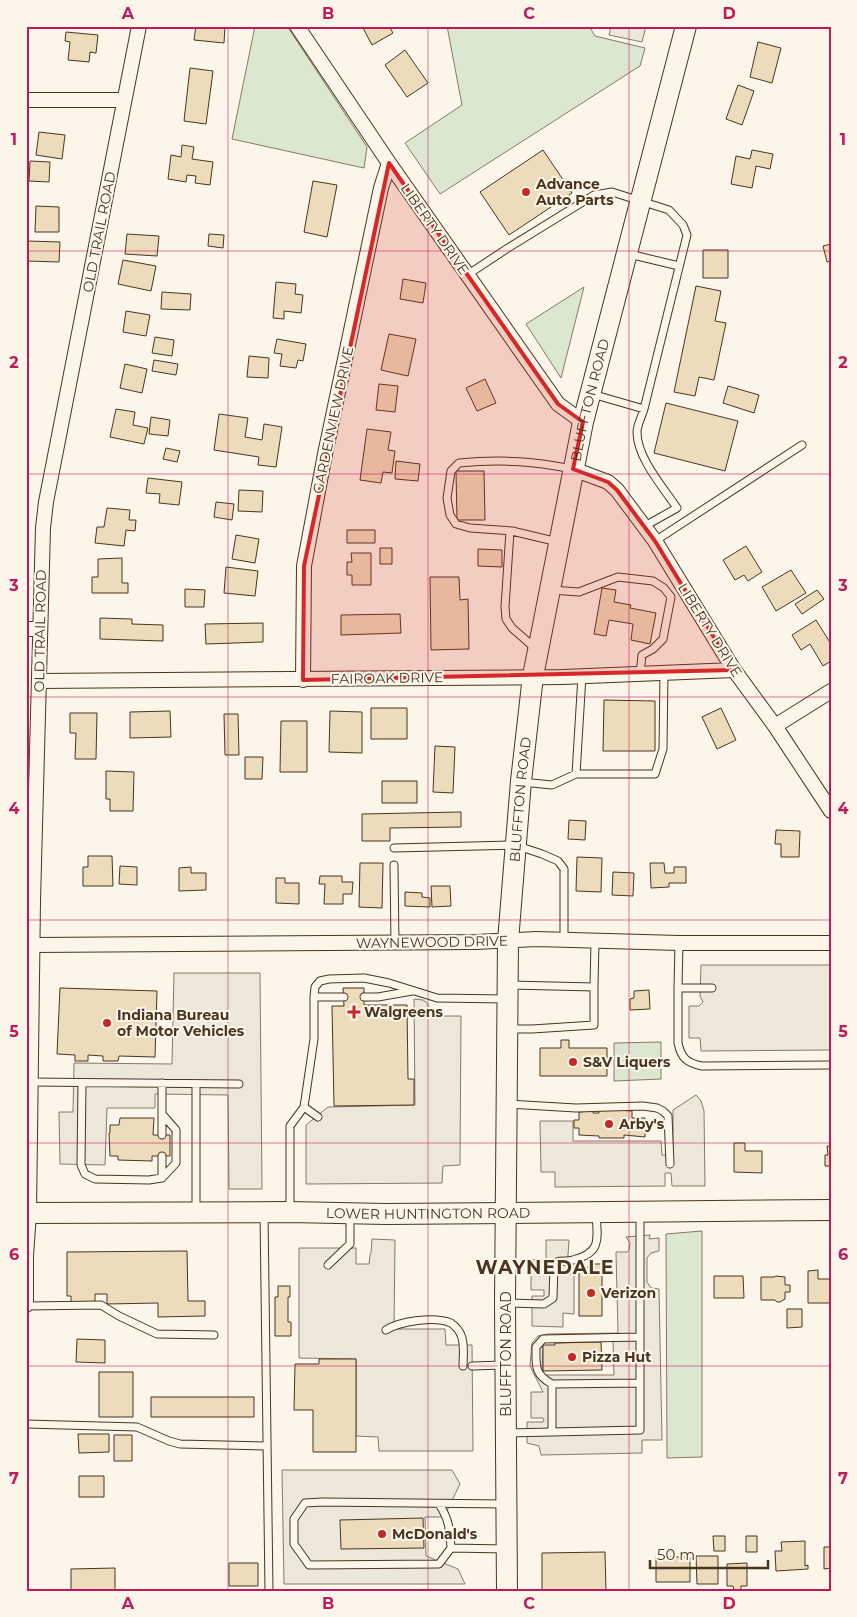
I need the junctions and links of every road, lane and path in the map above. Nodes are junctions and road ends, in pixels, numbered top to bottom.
1 (139, 26) edge
2 (297, 26) edge
3 (686, 26) edge
4 (26, 100) edge
5 (124, 100) junction
6 (389, 163) junction
7 (640, 200) junction
8 (626, 253) junction
9 (679, 266) junction
10 (467, 276) junction
11 (589, 394) junction
12 (644, 409) junction
13 (583, 422) junction
14 (802, 445) dead end
15 (573, 469) junction
16 (643, 527) junction
17 (510, 531) junction
18 (655, 541) junction
19 (558, 542) junction
20 (549, 589) junction
21 (33, 629) edge
22 (538, 651) junction
23 (734, 670) junction
24 (664, 673) junction
25 (640, 674) junction
26 (533, 676) junction
27 (582, 676) junction
28 (303, 680) junction
29 (40, 681) junction
30 (831, 691) edge
31 (775, 726) junction
32 (576, 774) junction
33 (521, 781) junction
34 (831, 811) edge
35 (515, 845) junction
36 (394, 848) dead end
37 (394, 865) dead end
38 (30, 901) edge
39 (564, 940) junction
40 (508, 941) junction
41 (595, 941) junction
42 (395, 943) junction
43 (679, 943) junction
44 (831, 943) edge
45 (33, 946) junction
46 (594, 987) junction
47 (678, 988) junction
48 (712, 988) dead end
49 (415, 991) junction
50 (508, 992) junction
51 (314, 997) junction
52 (344, 997) dead end
53 (364, 997) dead end
54 (507, 1029) junction
55 (831, 1066) edge
56 (30, 1082) junction
57 (82, 1083) junction
58 (162, 1083) junction
59 (196, 1084) junction
60 (239, 1084) dead end
61 (506, 1104) junction
62 (304, 1108) junction
63 (162, 1114) junction
64 (318, 1117) dead end
65 (162, 1134) dead end
66 (162, 1156) dead end
67 (670, 1164) dead end
68 (162, 1178) junction
69 (831, 1210) edge
70 (264, 1212) junction
71 (290, 1212) junction
72 (505, 1212) junction
73 (596, 1212) junction
74 (640, 1212) junction
75 (28, 1213) edge
76 (196, 1213) junction
77 (350, 1213) junction
78 (26, 1256) edge
79 (328, 1265) dead end
80 (505, 1303) junction
81 (26, 1305) edge
82 (386, 1330) dead end
83 (214, 1335) dead end
84 (640, 1337) junction
85 (506, 1365) junction
86 (463, 1366) dead end
87 (472, 1366) dead end
88 (640, 1383) junction
89 (552, 1384) junction
90 (26, 1424) edge
91 (552, 1432) junction
92 (506, 1433) junction
93 (267, 1446) junction
94 (439, 1504) junction
95 (507, 1504) junction
96 (451, 1548) junction
97 (507, 1549) junction
98 (269, 1591) edge
99 (507, 1591) edge

1 - 5 street, OLD TRAIL ROAD
2 - 6 street, LIBERTY DRIVE
3 - 7 main road, BLUFFTON ROAD
4 - 5 street
5 - 21 street, OLD TRAIL ROAD
6 - 10 street, LIBERTY DRIVE
6 - 28 street, GARDENVIEW DRIVE
7 - 8 main road, BLUFFTON ROAD
7 - 9 lane
7 - 10 lane
8 - 9 lane
8 - 11 main road, BLUFFTON ROAD
9 - 12 lane
10 - 13 street, LIBERTY DRIVE
11 - 12 lane
11 - 13 main road, BLUFFTON ROAD
12 - 16 lane
13 - 15 main road, BLUFFTON ROAD
14 - 18 lane
15 - 16 street, LIBERTY DRIVE
15 - 17 lane
15 - 19 main road, BLUFFTON ROAD
16 - 18 street, LIBERTY DRIVE
17 - 19 lane
17 - 22 lane
18 - 23 street, LIBERTY DRIVE
19 - 20 main road, BLUFFTON ROAD
20 - 22 main road, BLUFFTON ROAD
20 - 25 lane
21 - 29 street, OLD TRAIL ROAD
22 - 26 main road, BLUFFTON ROAD
23 - 24 street, FAIROAK DRIVE
23 - 31 street, LIBERTY DRIVE
24 - 25 street, FAIROAK DRIVE
24 - 32 lane
25 - 27 street, FAIROAK DRIVE
26 - 27 street, FAIROAK DRIVE
26 - 28 street, FAIROAK DRIVE
26 - 33 main road, BLUFFTON ROAD
27 - 32 lane
28 - 29 street, FAIROAK DRIVE
29 - 38 street, OLD TRAIL ROAD
30 - 31 street
31 - 34 street, LIBERTY DRIVE
32 - 33 lane
33 - 35 main road, BLUFFTON ROAD
35 - 36 lane
35 - 39 lane
35 - 40 main road, BLUFFTON ROAD
37 - 42 lane
38 - 45 street, OLD TRAIL ROAD
39 - 40 street, WAYNEWOOD DRIVE
39 - 41 street, WAYNEWOOD DRIVE
40 - 42 street, WAYNEWOOD DRIVE
40 - 50 main road, BLUFFTON ROAD
41 - 43 street, WAYNEWOOD DRIVE
41 - 46 lane
42 - 45 street, WAYNEWOOD DRIVE
43 - 44 street, WAYNEWOOD DRIVE
43 - 47 lane
45 - 56 street, OLD TRAIL ROAD
46 - 50 lane
46 - 54 lane
47 - 48 lane
47 - 55 lane
49 - 50 lane
49 - 51 lane
49 - 53 lane
50 - 54 main road, BLUFFTON ROAD
51 - 52 lane
51 - 62 lane
54 - 61 main road, BLUFFTON ROAD
56 - 57 lane
56 - 75 street, OLD TRAIL ROAD
57 - 58 lane
57 - 68 lane
58 - 59 lane
58 - 63 lane
59 - 60 lane
59 - 76 lane
61 - 67 lane
61 - 72 main road, BLUFFTON ROAD
62 - 64 lane
62 - 71 lane
63 - 65 lane
63 - 68 lane
66 - 68 lane
69 - 74 main road, LOWER HUNTINGTON ROAD
70 - 71 main road, LOWER HUNTINGTON ROAD
70 - 76 main road, LOWER HUNTINGTON ROAD
70 - 93 lane
71 - 77 main road, LOWER HUNTINGTON ROAD
72 - 73 main road, LOWER HUNTINGTON ROAD
72 - 77 main road, LOWER HUNTINGTON ROAD
72 - 80 main road, BLUFFTON ROAD
73 - 74 main road, LOWER HUNTINGTON ROAD
73 - 80 lane
74 - 84 lane
75 - 76 main road, LOWER HUNTINGTON ROAD
75 - 78 street, OLD TRAIL ROAD
77 - 79 lane
78 - 81 street, OLD TRAIL ROAD
80 - 85 main road, BLUFFTON ROAD
81 - 83 lane
82 - 86 lane
84 - 88 lane
84 - 89 lane
85 - 87 lane
85 - 92 main road, BLUFFTON ROAD
88 - 89 lane
88 - 91 lane
89 - 91 lane
90 - 93 lane
91 - 92 lane
92 - 95 main road, BLUFFTON ROAD
93 - 98 lane
94 - 95 lane
94 - 96 lane
94 - 96 lane
95 - 97 main road, BLUFFTON ROAD
96 - 97 lane
97 - 99 main road, BLUFFTON ROAD

